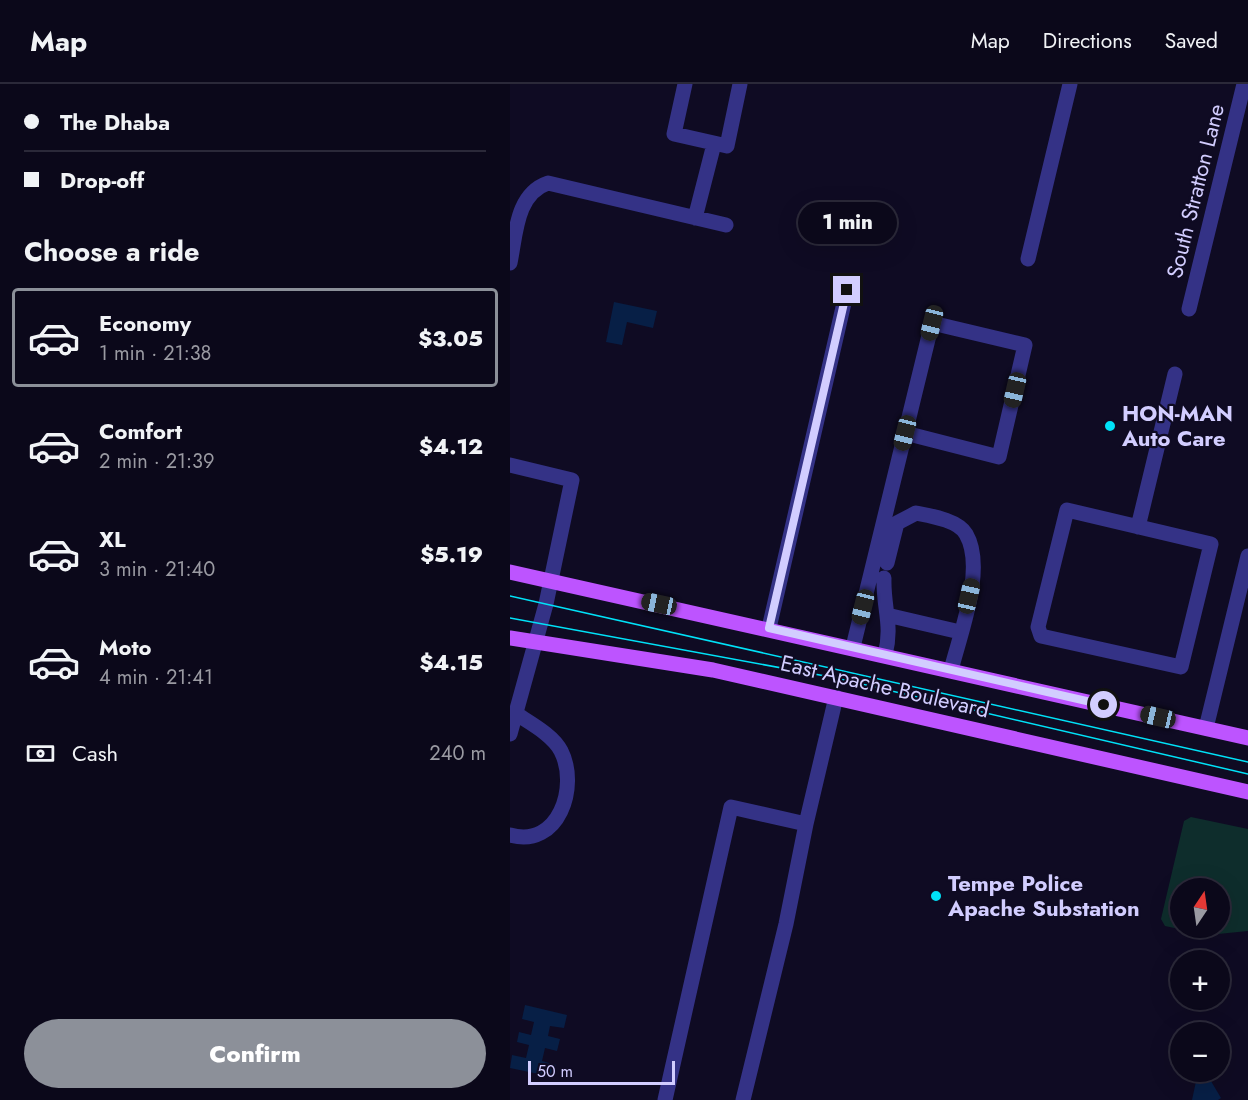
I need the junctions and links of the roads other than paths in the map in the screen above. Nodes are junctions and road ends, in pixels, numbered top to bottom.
1 (686, 84) edge
2 (740, 84) edge
3 (1070, 84) edge
4 (1244, 84) edge
5 (714, 144) junction
6 (695, 218) junction
7 (726, 225) dead end
8 (1028, 259) dead end
9 (510, 263) edge
10 (847, 290) dead end
11 (1189, 309) dead end
12 (1174, 374) dead end
13 (905, 433) junction
14 (510, 465) edge
15 (1138, 527) junction
16 (1248, 556) edge
17 (510, 572) edge
18 (550, 580) junction
19 (887, 615) junction
20 (769, 628) junction
21 (960, 632) junction
22 (510, 638) edge
23 (535, 640) junction
24 (853, 647) junction
25 (885, 655) junction
26 (951, 670) junction
27 (836, 697) junction
28 (515, 713) junction
29 (1206, 728) junction
30 (510, 734) edge
31 (1248, 738) edge
32 (1248, 792) edge
33 (806, 824) junction
34 (510, 835) edge
35 (665, 1100) edge
36 (743, 1100) edge

1 - 5 street
2 - 5 street
3 - 8 street
4 - 11 street, South Stratton Lane
5 - 6 street
6 - 7 street
6 - 9 street
10 - 20 street
12 - 15 street
13 - 13 street
13 - 24 street
14 - 18 street
15 - 15 street
16 - 29 street
17 - 18 main road, East Apache Boulevard
18 - 20 main road, East Apache Boulevard
18 - 23 street
19 - 21 street
19 - 21 street
19 - 25 street
20 - 24 main road, East Apache Boulevard
21 - 26 street
22 - 23 main road, East Apache Boulevard
23 - 27 main road, East Apache Boulevard
23 - 28 street
24 - 25 main road, East Apache Boulevard
25 - 26 main road, East Apache Boulevard
26 - 29 main road, East Apache Boulevard
27 - 32 main road, East Apache Boulevard
27 - 33 street
28 - 30 street
28 - 34 street
29 - 31 main road, East Apache Boulevard
33 - 35 street
33 - 36 street

